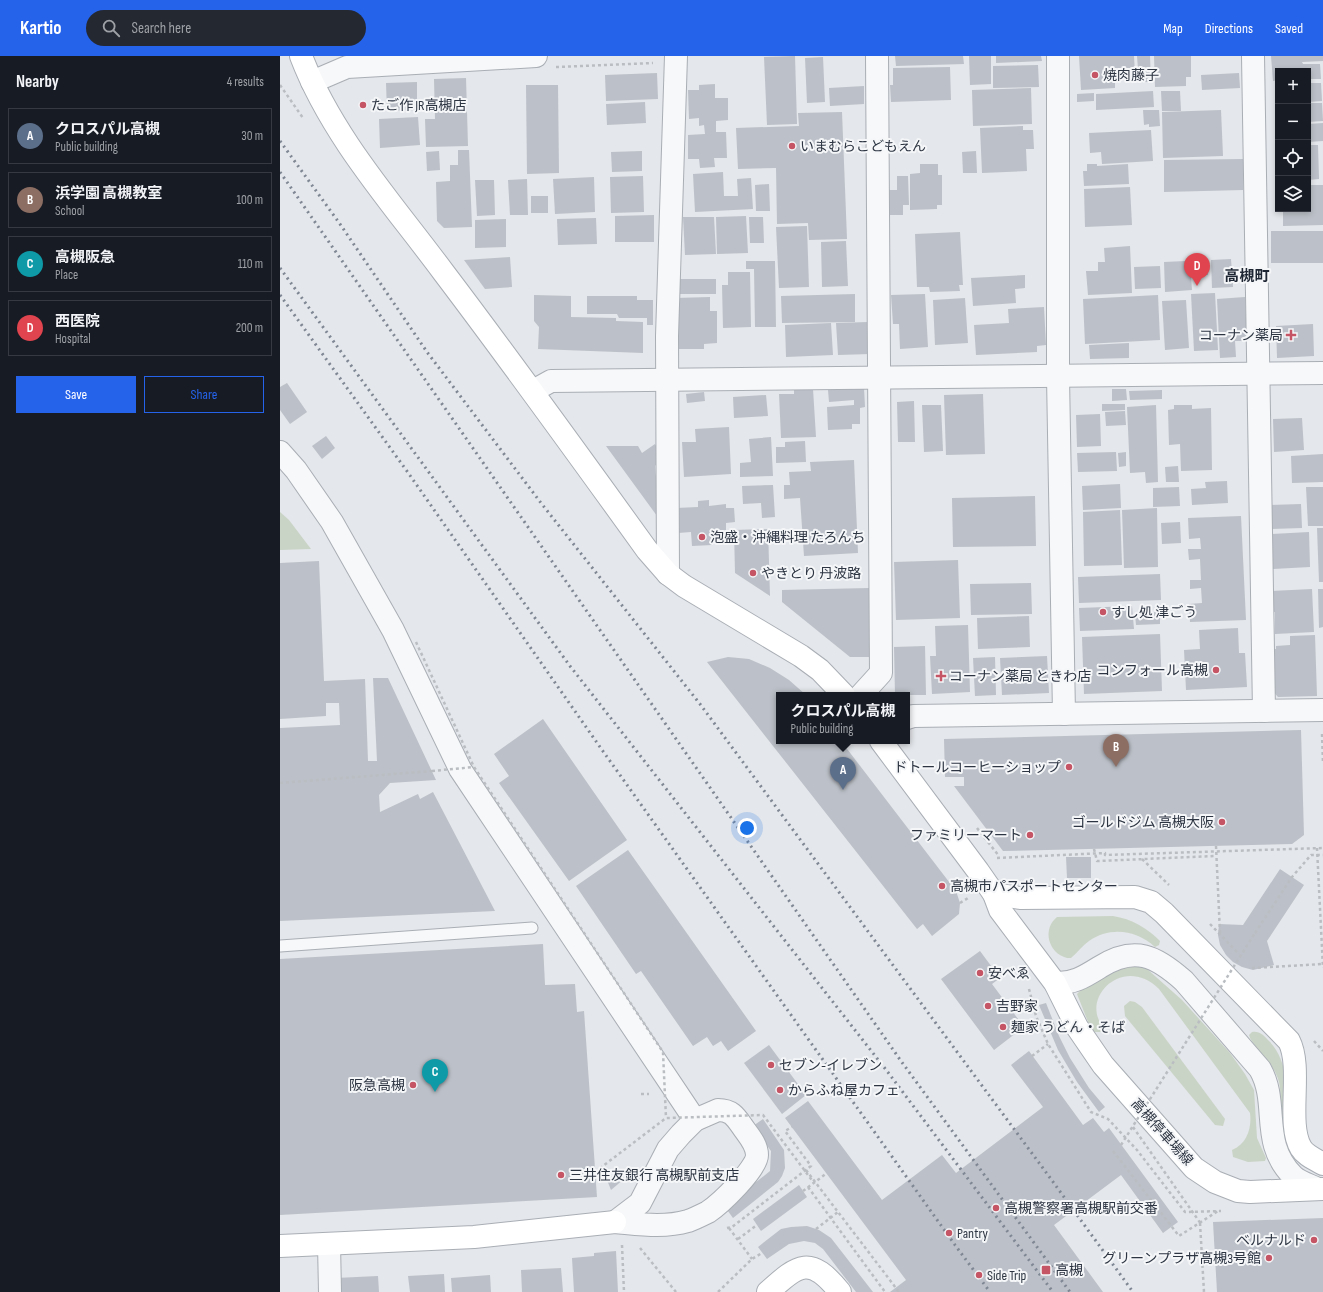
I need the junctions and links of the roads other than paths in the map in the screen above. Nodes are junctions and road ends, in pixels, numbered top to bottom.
1 (301, 56) edge
2 (536, 56) edge
3 (676, 56) edge
4 (877, 56) edge
5 (1058, 56) edge
6 (1253, 56) edge
7 (312, 82) junction
8 (1258, 374) junction
9 (1323, 374) edge
10 (1058, 377) junction
11 (879, 378) junction
12 (669, 380) junction
13 (533, 391) junction
14 (280, 452) edge
15 (668, 574) junction
16 (841, 692) edge
17 (864, 692) edge
18 (1323, 710) edge
19 (1264, 711) junction
20 (1064, 714) junction
21 (910, 717) edge
22 (883, 744) edge
23 (994, 894) junction
24 (532, 928) dead end
25 (280, 946) edge
26 (1055, 983) junction
27 (695, 1120) junction
28 (1321, 1162) edge
29 (1320, 1189) edge
30 (615, 1222) junction
31 (329, 1244) junction
32 (280, 1246) edge
33 (330, 1292) edge
34 (768, 1292) edge
35 (840, 1292) edge

1 - 7 street
2 - 7 street
3 - 12 street
4 - 11 street
5 - 10 street
6 - 8 street
7 - 13 street
8 - 9 street
8 - 10 street
8 - 19 street
10 - 11 street
10 - 20 street
11 - 12 street
11 - 17 street
12 - 13 street
12 - 15 street
13 - 15 street
14 - 27 street
15 - 16 street
18 - 19 street
19 - 20 street
20 - 21 street
22 - 23 street, 高槻停車場線
23 - 26 street, 高槻停車場線
23 - 28 street
24 - 25 lane
26 - 29 street, 高槻停車場線
26 - 29 street
27 - 30 street
27 - 30 street
30 - 31 street
31 - 32 street
31 - 33 street
34 - 35 street

